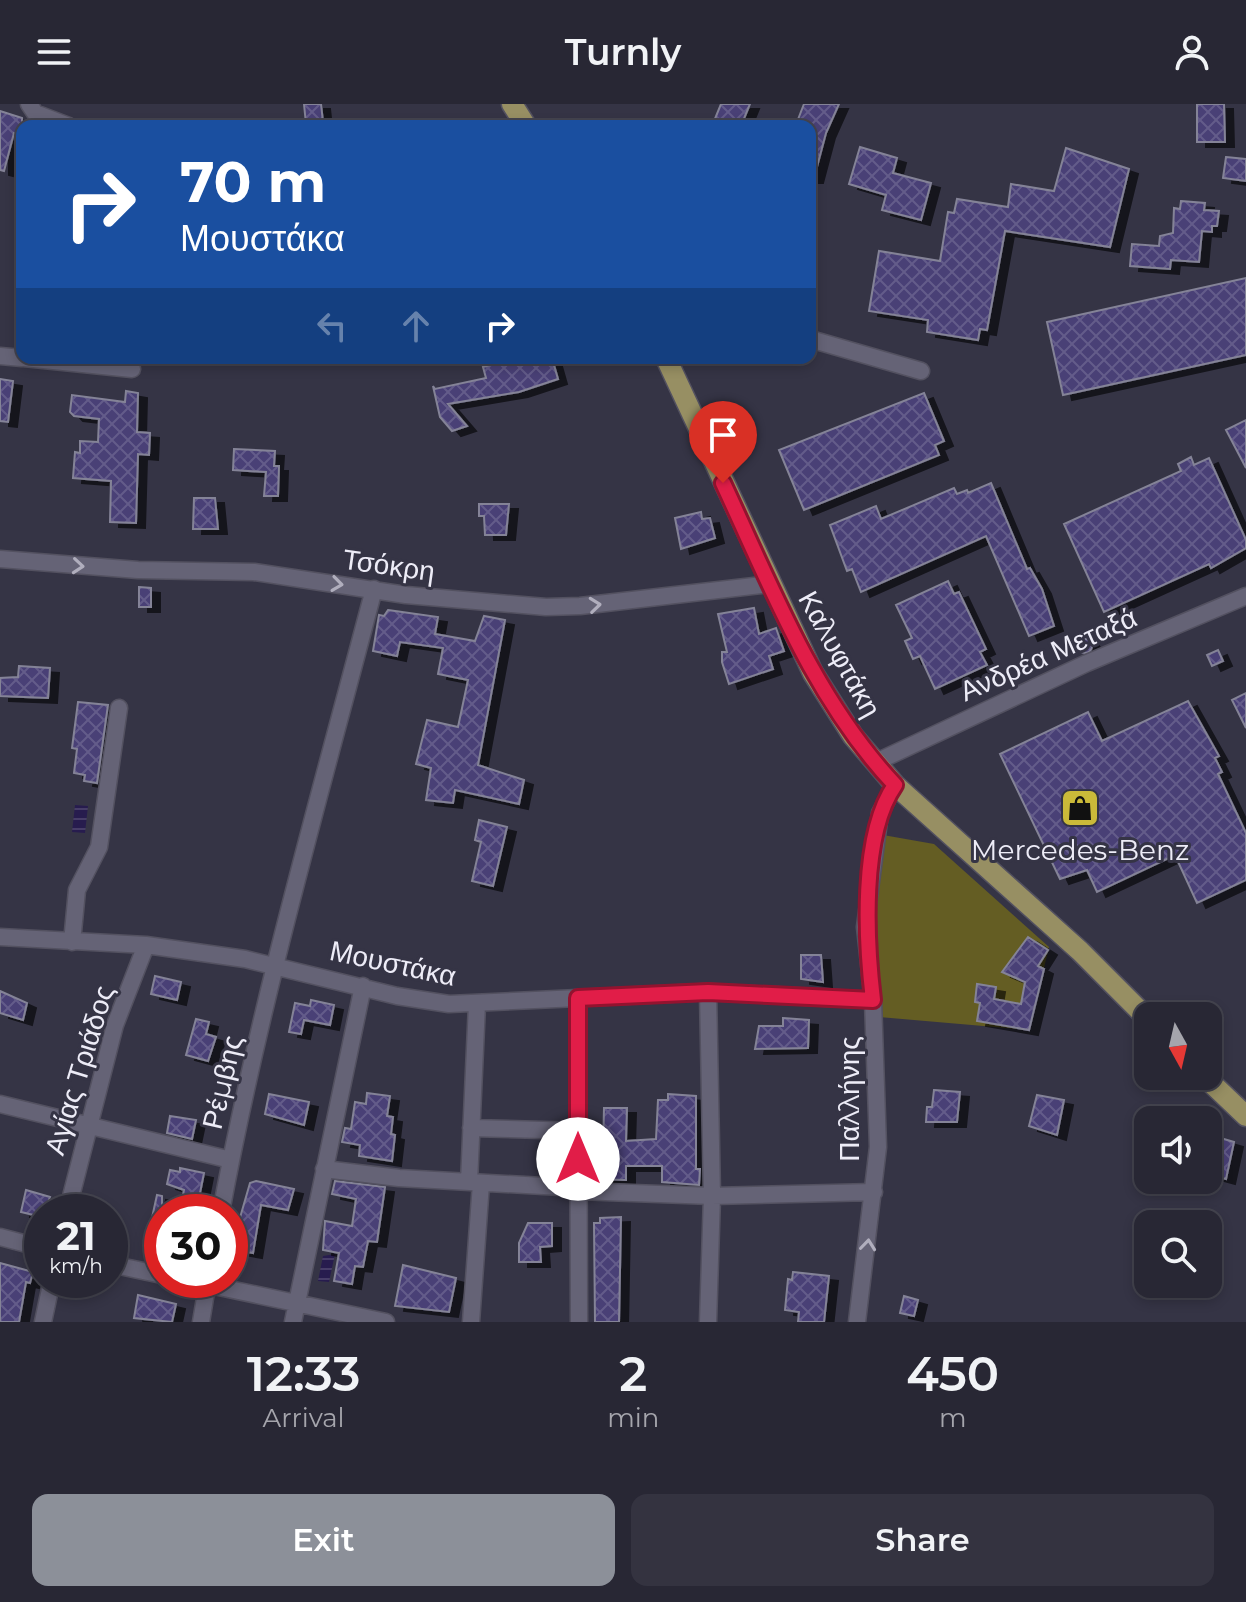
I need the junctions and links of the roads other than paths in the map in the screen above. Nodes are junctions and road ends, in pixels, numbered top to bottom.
1 (29, 104) edge
2 (53, 120) edge
3 (816, 341) edge
4 (82, 364) edge
5 (669, 364) edge
6 (132, 369) dead end
7 (921, 371) dead end
8 (0, 559) edge
9 (770, 584) junction
10 (374, 589) junction
11 (1246, 596) edge
12 (119, 708) dead end
13 (874, 763) junction
14 (895, 785) junction
15 (0, 937) edge
16 (72, 942) junction
17 (146, 945) junction
18 (277, 965) junction
19 (363, 986) junction
20 (708, 992) junction
21 (578, 998) junction
22 (873, 1000) junction
23 (477, 1004) junction
24 (1134, 1005) edge
25 (1219, 1090) edge
26 (0, 1104) edge
27 (1246, 1116) edge
28 (88, 1126) junction
29 (471, 1128) junction
30 (578, 1131) junction
31 (231, 1160) junction
32 (324, 1169) junction
33 (475, 1183) junction
34 (579, 1189) junction
35 (874, 1192) junction
36 (71, 1194) edge
37 (224, 1194) edge
38 (712, 1196) junction
39 (0, 1237) edge
40 (24, 1243) edge
41 (248, 1292) edge
42 (48, 1298) edge
43 (205, 1298) edge
44 (296, 1303) junction
45 (43, 1322) edge
46 (201, 1322) edge
47 (293, 1322) edge
48 (385, 1322) edge
49 (471, 1322) edge
50 (579, 1322) edge
51 (708, 1322) edge
52 (857, 1322) edge

1 - 2 street
3 - 7 street
4 - 6 street
5 - 9 main road, Καλυφτάκη
8 -> 10 street, Τσόκρη
10 -> 9 street, Τσόκρη
9 - 13 main road, Καλυφτάκη
10 - 18 street, Ρέμβης
11 - 13 street, Ανδρέα Μεταξά
12 - 16 street
13 - 14 main road, Καλυφτάκη
14 - 22 street, Παλλήνης
14 - 24 main road, Καλυφτάκη
15 - 16 street, Μουστάκα
16 - 17 street, Μουστάκα
17 - 18 street, Μουστάκα
17 - 28 street, Αγίας Τριάδος
18 - 19 street, Μουστάκα
18 - 31 street, Ρέμβης
19 - 23 street, Μουστάκα
19 - 32 street
20 - 21 street, Μουστάκα
20 - 22 street, Μουστάκα
20 - 38 street
21 - 23 street, Μουστάκα
21 - 30 street
22 - 35 street, Παλλήνης
23 - 29 street
25 - 27 main road
26 - 28 street
28 - 31 street
28 - 36 street, Αγίας Τριάδος
29 - 30 street
29 - 33 street
30 - 34 street
31 - 37 street, Ρέμβης
32 - 33 street
32 - 44 street
33 - 34 street
33 - 49 street
34 - 38 street
34 - 50 street
35 - 38 street
52 -> 35 street, Παλλήνης
38 - 51 street
39 - 40 street
41 - 44 street
42 - 45 street
43 - 46 street
44 - 47 street
44 - 48 street

